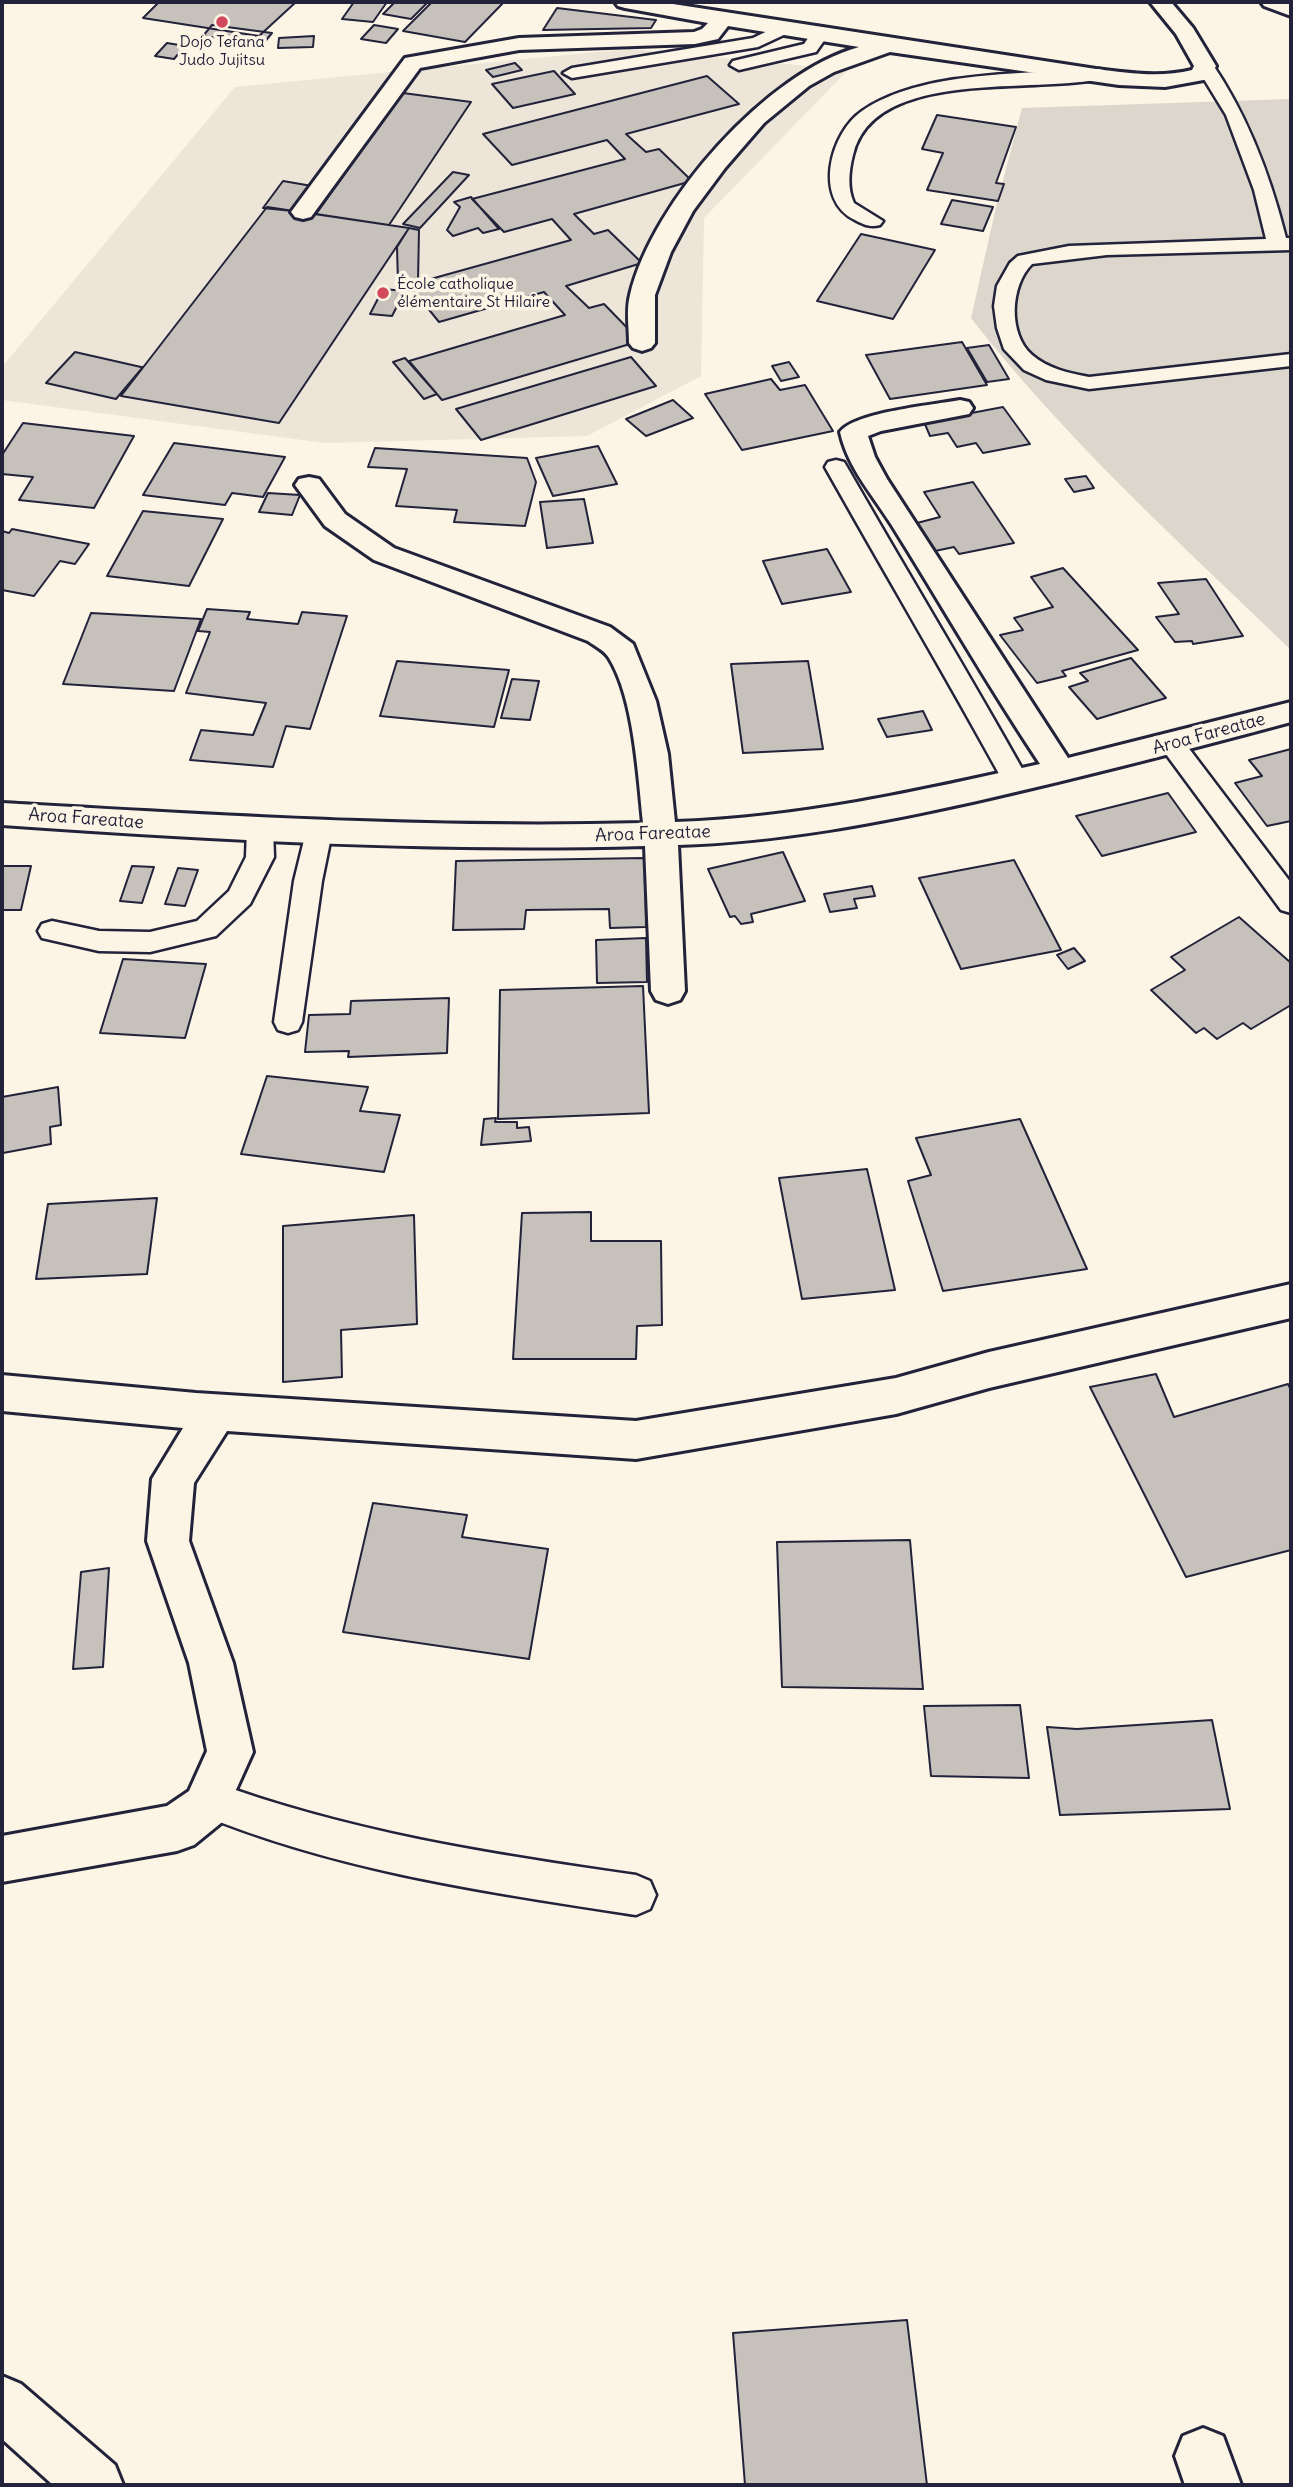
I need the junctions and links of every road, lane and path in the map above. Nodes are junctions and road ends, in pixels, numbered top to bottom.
1 (625, 2) edge
2 (1160, 2) edge
3 (1272, 2) edge
4 (1291, 10) edge
5 (722, 19) junction
6 (782, 29) junction
7 (819, 35) junction
8 (892, 47) junction
9 (1205, 66) junction
10 (728, 68) dead end
11 (572, 73) dead end
12 (1098, 74) junction
13 (303, 212) dead end
14 (873, 221) dead end
15 (1285, 245) edge
16 (642, 343) dead end
17 (1291, 360) edge
18 (960, 408) dead end
19 (836, 467) dead end
20 (309, 485) dead end
21 (1291, 712) edge
22 (1172, 744) junction
23 (1059, 769) junction
24 (1016, 781) junction
25 (2, 814) edge
26 (260, 828) junction
27 (319, 832) junction
28 (661, 834) junction
29 (1291, 903) edge
30 (52, 931) dead end
31 (668, 990) dead end
32 (288, 1022) dead end
33 (1291, 1301) edge
34 (2, 1393) edge
35 (217, 1411) junction
36 (208, 1799) junction
37 (2, 1859) edge
38 (636, 1895) dead end
39 (2, 2403) edge
40 (94, 2485) edge

1 - 5 street
2 - 9 street
3 - 4 street
5 - 6 street
5 - 13 street
6 - 7 street
6 - 11 lane
7 - 8 street
7 - 10 lane
8 - 12 street
8 - 16 street
9 - 12 street
9 - 15 lane
12 - 14 lane
15 - 17 lane
18 - 23 street
19 - 24 lane
20 - 28 street
21 - 22 street, Aroa Fareatae
22 - 23 street, Aroa Fareatae
22 - 29 lane
23 - 24 street, Aroa Fareatae
24 - 28 street, Aroa Fareatae
25 - 26 street, Aroa Fareatae
26 - 27 street, Aroa Fareatae
26 - 30 lane
27 - 28 street, Aroa Fareatae
27 - 32 lane
28 - 31 street
33 - 35 street
34 - 35 street
35 - 36 street
36 - 37 street
36 - 38 lane
39 - 40 street

